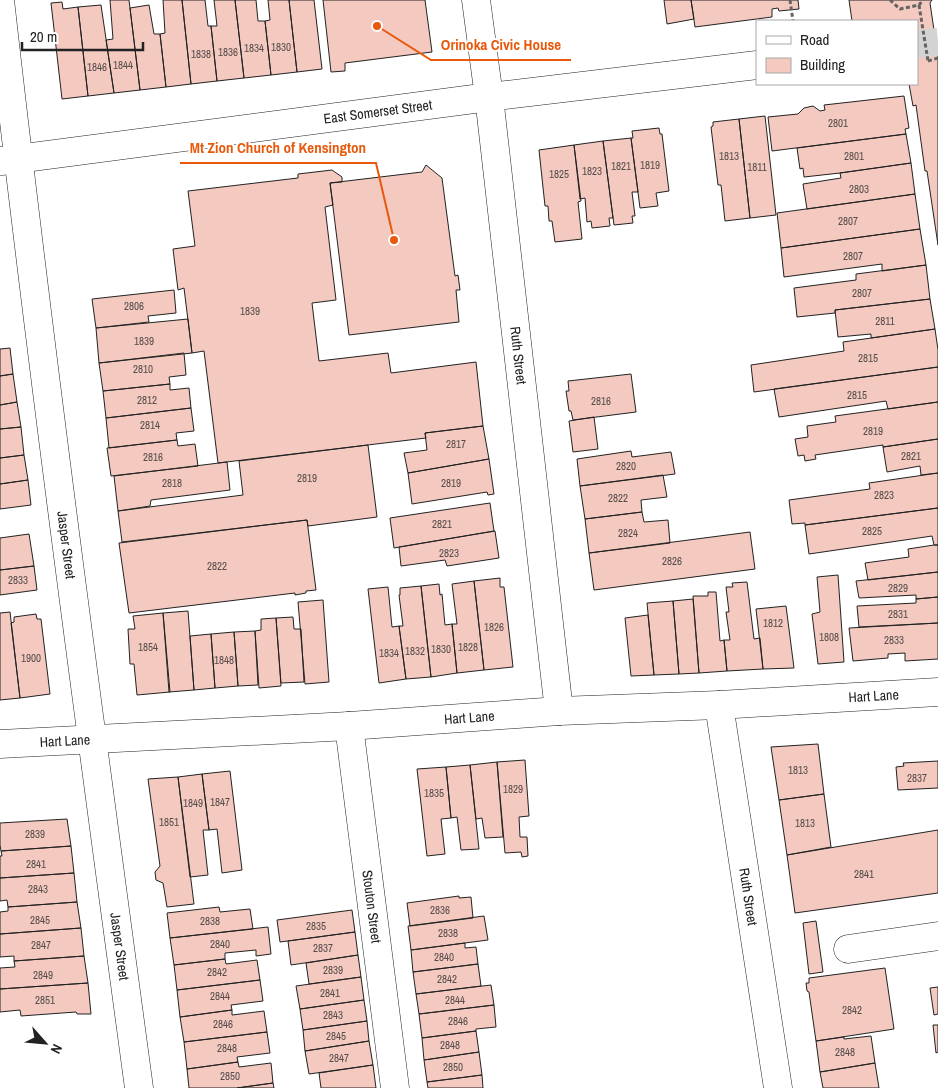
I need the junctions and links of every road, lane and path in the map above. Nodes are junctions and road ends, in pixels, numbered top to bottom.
1 (0, 0) edge
2 (476, 0) edge
3 (790, 0) edge
4 (890, 0) edge
5 (923, 0) edge
6 (920, 5) junction
7 (793, 20) edge
8 (938, 58) edge
9 (756, 65) edge
10 (489, 97) junction
11 (9, 160) edge
12 (938, 692) edge
13 (719, 705) junction
14 (559, 711) junction
15 (350, 726) junction
16 (92, 739) junction
17 (0, 744) edge
18 (938, 936) edge
19 (848, 949) dead end
20 (139, 1088) edge
21 (395, 1088) edge
22 (778, 1088) edge

1 - 11 street, Jasper Street
2 - 10 street, Ruth Street
3 - 7 path
4 - 6 path
5 - 6 path, bridge
6 - 8 path, bridge
9 - 10 street, East Somerset Street
10 - 11 street, East Somerset Street
10 - 14 street, Ruth Street
11 - 16 street, Jasper Street
12 - 13 street, Hart Lane
13 - 14 street, Hart Lane
13 - 22 street, Ruth Street
14 - 15 street, Hart Lane
15 - 16 street, Hart Lane
15 - 21 street, Stouton Street
16 - 17 street, Hart Lane
16 - 20 street, Jasper Street
18 - 19 street

